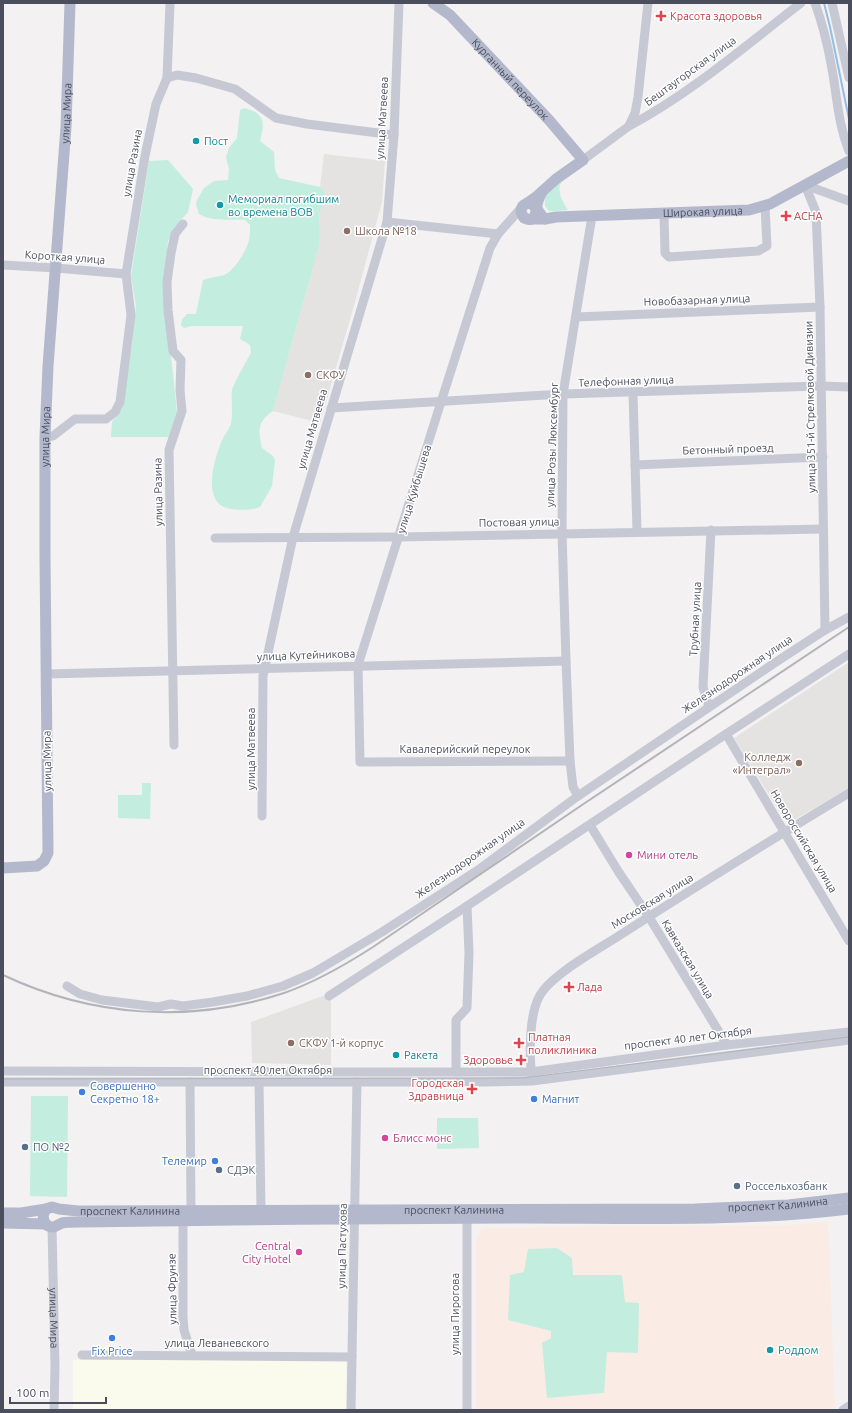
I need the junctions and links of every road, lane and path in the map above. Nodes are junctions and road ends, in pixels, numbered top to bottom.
1 (70, 3) edge
2 (170, 3) edge
3 (399, 3) edge
4 (433, 3) edge
5 (648, 3) edge
6 (801, 3) edge
7 (816, 3) edge
8 (832, 3) edge
9 (167, 78) junction
10 (849, 78) edge
11 (629, 126) junction
12 (394, 135) junction
13 (849, 150) edge
14 (583, 160) junction
15 (849, 161) edge
16 (805, 185) junction
17 (544, 190) junction
18 (849, 202) edge
19 (524, 205) junction
20 (765, 206) junction
21 (536, 209) junction
22 (664, 214) junction
23 (592, 216) junction
24 (528, 219) junction
25 (545, 219) junction
26 (387, 222) junction
27 (182, 224) dead end
28 (507, 224) junction
29 (498, 234) junction
30 (3, 265) edge
31 (56, 268) junction
32 (126, 274) junction
33 (820, 307) junction
34 (576, 317) junction
35 (821, 386) junction
36 (849, 387) edge
37 (633, 393) junction
38 (563, 394) junction
39 (441, 402) junction
40 (331, 408) junction
41 (45, 437) junction
42 (823, 457) junction
43 (635, 465) junction
44 (823, 529) junction
45 (711, 530) junction
46 (637, 531) junction
47 (562, 533) junction
48 (293, 537) junction
49 (399, 537) junction
50 (216, 538) dead end
51 (849, 617) edge
52 (825, 630) junction
53 (849, 654) edge
54 (566, 662) junction
55 (358, 665) junction
56 (265, 668) junction
57 (172, 672) junction
58 (47, 674) junction
59 (710, 707) junction
60 (726, 734) junction
61 (174, 746) dead end
62 (570, 761) junction
63 (360, 762) joint
64 (849, 793) edge
65 (578, 796) junction
66 (262, 816) dead end
67 (590, 825) junction
68 (785, 832) junction
69 (3, 868) edge
70 (467, 906) junction
71 (649, 917) junction
72 (849, 941) edge
73 (67, 986) dead end
74 (329, 996) dead end
75 (849, 1032) edge
76 (849, 1040) edge
77 (727, 1045) junction
78 (3, 1071) edge
79 (456, 1072) junction
80 (532, 1076) junction
81 (3, 1082) edge
82 (190, 1082) junction
83 (259, 1082) junction
84 (357, 1082) junction
85 (849, 1198) edge
86 (46, 1209) junction
87 (59, 1209) junction
88 (849, 1209) edge
89 (261, 1210) junction
90 (191, 1212) junction
91 (3, 1213) edge
92 (355, 1214) junction
93 (467, 1218) junction
94 (183, 1220) junction
95 (3, 1223) edge
96 (52, 1225) junction
97 (82, 1354) dead end
98 (192, 1355) junction
99 (352, 1357) junction
100 (849, 1406) edge
101 (54, 1410) edge
102 (351, 1410) edge
103 (467, 1410) edge
104 (843, 1410) edge

1 - 31 main road, улица Мира
2 - 9 street, улица Разина
3 - 12 street, улица Матвеева
4 - 14 main road, Курганный переулок
5 - 11 street
6 - 11 street, Бештаугорская улица
7 - 13 street
8 - 10 street
9 - 12 street
9 - 32 street, улица Разина
11 - 14 street
12 - 26 street, улица Матвеева
14 - 17 main road, улица Куйбышева
15 - 16 main road, Широкая улица
16 - 18 street
16 - 20 main road, Широкая улица
16 - 33 street, улица 351-й Стрелковой Дивизии
17 - 19 main road, улица Куйбышева
17 - 21 main road, улица Куйбышева
19 - 21 main road
19 - 24 main road
19 - 28 street, улица Куйбышева
20 - 22 main road, Широкая улица
20 - 22 street
21 - 24 main road, улица Куйбышева
21 - 25 main road
22 - 23 main road, Широкая улица
23 - 25 main road, Широкая улица
23 - 34 street, улица Розы Люксембург
24 - 25 main road, Широкая улица
24 - 28 street
26 - 29 street
26 - 40 street, улица Матвеева
27 - 57 street, улица Разина
28 - 29 street, улица Куйбышева
29 - 39 street, улица Куйбышева
30 - 31 street, Короткая улица
31 - 32 street, Короткая улица
31 - 41 main road, улица Мира
32 - 41 street, улица Разина
33 - 34 street, Новобазарная улица
33 - 35 street, улица 351-й Стрелковой Дивизии
34 - 38 street, улица Розы Люксембург
35 - 36 street, Телефонная улица
35 - 37 street, Телефонная улица
35 - 42 street, улица 351-й Стрелковой Дивизии
37 - 38 street, Телефонная улица
37 - 43 street
38 - 39 street, Телефонная улица
38 - 47 street, улица Розы Люксембург
39 - 40 street, Телефонная улица
39 - 49 street, улица Куйбышева
40 - 48 street, улица Матвеева
41 - 58 main road, улица Мира
42 - 43 street, Бетонный проезд
42 - 44 street, улица 351-й Стрелковой Дивизии
43 - 46 street
44 - 45 street, Постовая улица
44 - 52 street, улица 351-й Стрелковой Дивизии
45 - 46 street, Постовая улица
45 - 59 street, Трубная улица
46 - 47 street, Постовая улица
47 - 49 street, Постовая улица
47 - 54 street, улица Розы Люксембург
48 - 49 street, Постовая улица
48 - 50 street, Постовая улица
48 - 56 street, улица Матвеева
49 - 55 street, улица Куйбышева
51 - 52 street, Железнодорожная улица
52 - 59 street, Железнодорожная улица
53 - 60 street
54 - 55 street, улица Кутейникова
54 - 62 street, улица Розы Люксембург
55 - 56 street, улица Кутейникова
55 - 63 street, улица Куйбышева
56 - 57 street, улица Кутейникова
56 - 66 street, улица Матвеева
57 - 58 street, улица Кутейникова
57 - 61 street, улица Разина
58 - 69 main road, улица Мира
59 - 65 street, Железнодорожная улица
60 - 67 street
60 - 68 street, Новороссийская улица
62 - 63 street, Кавалерийский переулок
62 - 65 street, улица Розы Люксембург
64 - 68 street, Московская улица
65 - 73 street, Железнодорожная улица
67 - 70 street
67 - 71 street, Кавказская улица
68 - 71 street, Московская улица
68 - 72 street, Новороссийская улица
70 - 74 street
70 - 79 street
71 - 77 street, Кавказская улица
71 - 80 street, Московская улица
75 - 77 street, проспект 40 лет Октября
76 - 80 street, проспект 40 лет Октября
77 - 80 street, проспект 40 лет Октября
78 - 79 street, проспект 40 лет Октября
79 - 80 street, проспект 40 лет Октября
80 - 84 street, проспект 40 лет Октября
81 - 82 street, проспект 40 лет Октября
82 - 83 street, проспект 40 лет Октября
82 - 90 street
83 - 84 street, проспект 40 лет Октября
83 - 89 street
84 - 92 street, улица Пастухова
85 - 92 main road, проспект Калинина
86 - 87 main road, проспект Калинина
86 - 91 main road, проспект Калинина
86 - 96 main road
87 - 90 main road, проспект Калинина
87 - 96 main road
88 - 93 main road, проспект Калинина
89 - 90 main road, проспект Калинина
89 - 92 main road, проспект Калинина
92 - 93 main road, проспект Калинина
92 - 94 main road, проспект Калинина
92 - 99 street, улица Пастухова
93 - 103 street, улица Пирогова
94 - 96 main road, проспект Калинина
94 - 98 street, улица Фрунзе
95 - 96 main road, проспект Калинина
96 - 101 street, улица Мира
97 - 98 street, улица Леваневского
98 - 99 street, улица Леваневского
99 - 102 street, улица Пастухова
100 - 104 street

